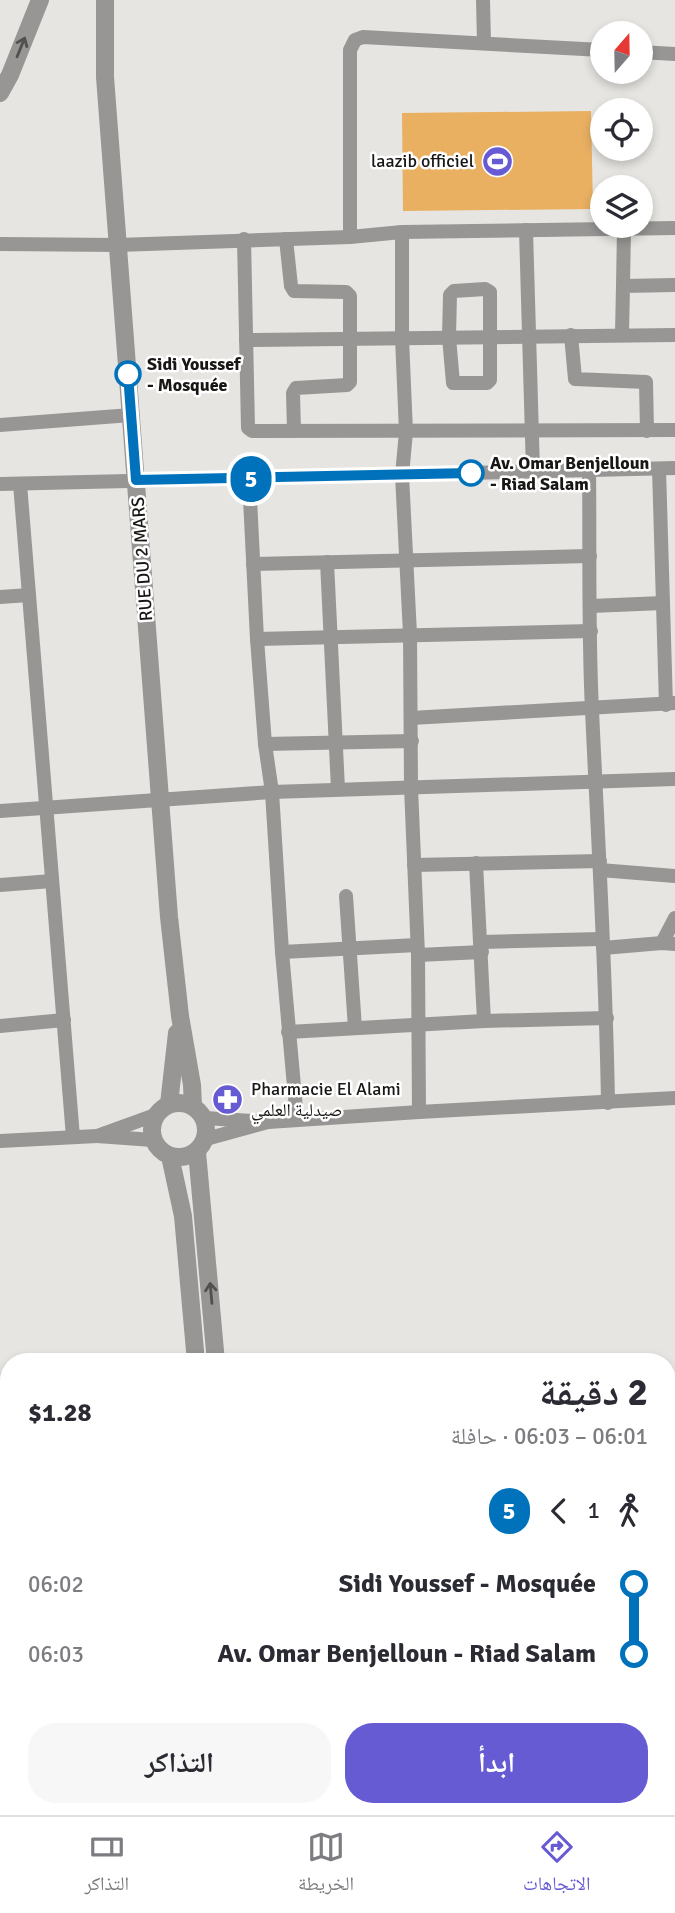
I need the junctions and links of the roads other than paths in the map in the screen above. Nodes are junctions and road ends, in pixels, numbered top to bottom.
1 (40, 0) edge
2 (94, 0) edge
3 (105, 0) edge
4 (483, 0) edge
5 (484, 43) junction
6 (590, 49) edge
7 (653, 53) edge
8 (675, 54) edge
9 (104, 61) junction
10 (0, 93) edge
11 (653, 228) edge
12 (675, 228) edge
13 (590, 229) edge
14 (526, 230) junction
15 (402, 232) junction
16 (350, 237) junction
17 (624, 238) edge
18 (244, 239) junction
19 (286, 239) junction
20 (0, 244) edge
21 (118, 245) junction
22 (675, 285) edge
23 (623, 286) junction
24 (622, 334) junction
25 (570, 335) junction
26 (675, 335) edge
27 (529, 336) junction
28 (449, 337) junction
29 (490, 337) junction
30 (351, 338) junction
31 (402, 338) junction
32 (246, 340) junction
33 (131, 415) junction
34 (0, 425) edge
35 (647, 430) junction
36 (675, 430) edge
37 (294, 431) junction
38 (533, 431) junction
39 (405, 432) junction
40 (675, 468) edge
41 (659, 469) junction
42 (589, 470) junction
43 (533, 471) junction
44 (402, 475) junction
45 (0, 477) edge
46 (249, 479) junction
47 (136, 480) junction
48 (0, 484) edge
49 (20, 484) junction
50 (590, 556) junction
51 (406, 559) junction
52 (327, 562) junction
53 (253, 564) junction
54 (29, 595) junction
55 (0, 597) edge
56 (663, 603) junction
57 (591, 606) junction
58 (591, 631) junction
59 (410, 634) junction
60 (330, 636) junction
61 (257, 639) junction
62 (671, 704) edge
63 (592, 709) junction
64 (411, 718) junction
65 (412, 741) junction
66 (334, 743) junction
67 (265, 744) junction
68 (675, 779) edge
69 (596, 780) junction
70 (411, 787) junction
71 (338, 789) junction
72 (272, 792) junction
73 (161, 801) junction
74 (47, 808) junction
75 (0, 811) edge
76 (477, 863) junction
77 (414, 865) junction
78 (600, 866) junction
79 (675, 876) edge
80 (52, 881) junction
81 (0, 885) edge
82 (346, 896) dead end
83 (675, 918) edge
84 (668, 943) edge
85 (602, 944) junction
86 (350, 947) junction
87 (482, 947) junction
88 (417, 950) junction
89 (282, 952) junction
90 (180, 1016) junction
91 (607, 1018) junction
92 (64, 1020) junction
93 (484, 1021) junction
94 (418, 1024) junction
95 (0, 1026) edge
96 (355, 1028) junction
97 (288, 1032) junction
98 (675, 1098) edge
99 (608, 1103) junction
100 (162, 1110) junction
101 (199, 1112) junction
102 (419, 1112) junction
103 (297, 1120) junction
104 (268, 1122) junction
105 (97, 1136) junction
106 (73, 1137) junction
107 (0, 1140) edge
108 (153, 1140) junction
109 (201, 1145) junction
110 (170, 1156) junction
111 (195, 1353) edge
112 (215, 1353) edge

10 -> 1 street
2 - 9 street, RUE DU 2 MARS
3 - 9 street, RUE DU 2 MARS
4 - 5 street
5 - 6 street
5 - 16 street
7 - 8 street
9 - 21 street, RUE DU 2 MARS
11 - 12 street
13 - 14 street
14 - 15 street
14 - 27 street
15 - 16 street
15 - 31 street
16 - 19 street
17 - 23 street
18 - 19 street
18 - 21 street
18 - 32 street
19 - 30 street
20 - 21 street
21 - 33 street, RUE DU 2 MARS
22 - 23 street
23 - 24 street
24 - 25 street
24 - 26 street
25 - 27 street
25 - 35 street
27 - 29 street
27 - 38 street
28 - 29 street
28 - 29 street
28 - 29 street
28 - 31 street
30 - 31 street
30 - 32 street
30 - 37 street
31 - 39 street
32 - 37 street
33 - 34 street
33 - 47 street, RUE DU 2 MARS
35 - 36 street
35 - 38 street
37 - 39 street
38 - 39 street
38 - 43 street
39 - 44 street
40 - 41 street
41 - 42 street
41 - 56 street
42 - 43 street
42 - 50 street
43 - 44 street
44 - 46 street
44 - 51 street
45 - 48 street
46 - 47 street
46 - 53 street
47 - 49 street
47 - 73 street, RUE DU 2 MARS
48 - 49 street
49 - 54 street
50 - 51 street
50 - 57 street
51 - 52 street
51 - 59 street
52 - 53 street
52 - 60 street
53 - 61 street
54 - 55 street
54 - 74 street
56 - 57 street
56 - 62 street
57 - 58 street
58 - 59 street
58 - 63 street
59 - 60 street
59 - 64 street
60 - 61 street
60 - 66 street
61 - 67 street
62 - 63 street
63 - 64 street
63 - 69 street
64 - 65 street
65 - 66 street
65 - 70 street
66 - 67 street
66 - 71 street
67 - 72 street
68 - 69 street
69 - 70 street
69 - 78 street
70 - 71 street
70 - 77 street
71 - 72 street
72 - 73 street
72 - 89 street
73 - 74 street
73 - 90 street, RUE DU 2 MARS
74 - 75 street
74 - 80 street
76 - 77 street
76 - 78 street
76 - 87 street
77 - 88 street
78 - 79 street
78 - 85 street
80 - 81 street
80 - 92 street
82 - 86 street
83 - 84 street
84 - 85 street
85 - 87 street
85 - 91 street
86 - 88 street
86 - 89 street
86 - 96 street
87 - 88 street
87 - 93 street
88 - 94 street
89 - 97 street
90 - 100 street, RUE DU 2 MARS
90 - 101 street, RUE DU 2 MARS
91 - 93 street
91 - 99 street
92 - 95 street
92 - 106 street
93 - 94 street
94 - 96 street
94 - 102 street
96 - 97 street
97 - 103 street
98 - 99 street
99 - 102 street
100 - 101 street
100 - 105 street
100 - 108 street
101 - 104 street
101 - 109 street
102 - 103 street
103 - 104 street
104 - 109 street
105 - 106 street
105 - 108 street
106 - 107 street
108 - 110 street
109 - 110 street
112 -> 109 street
110 - 111 street

